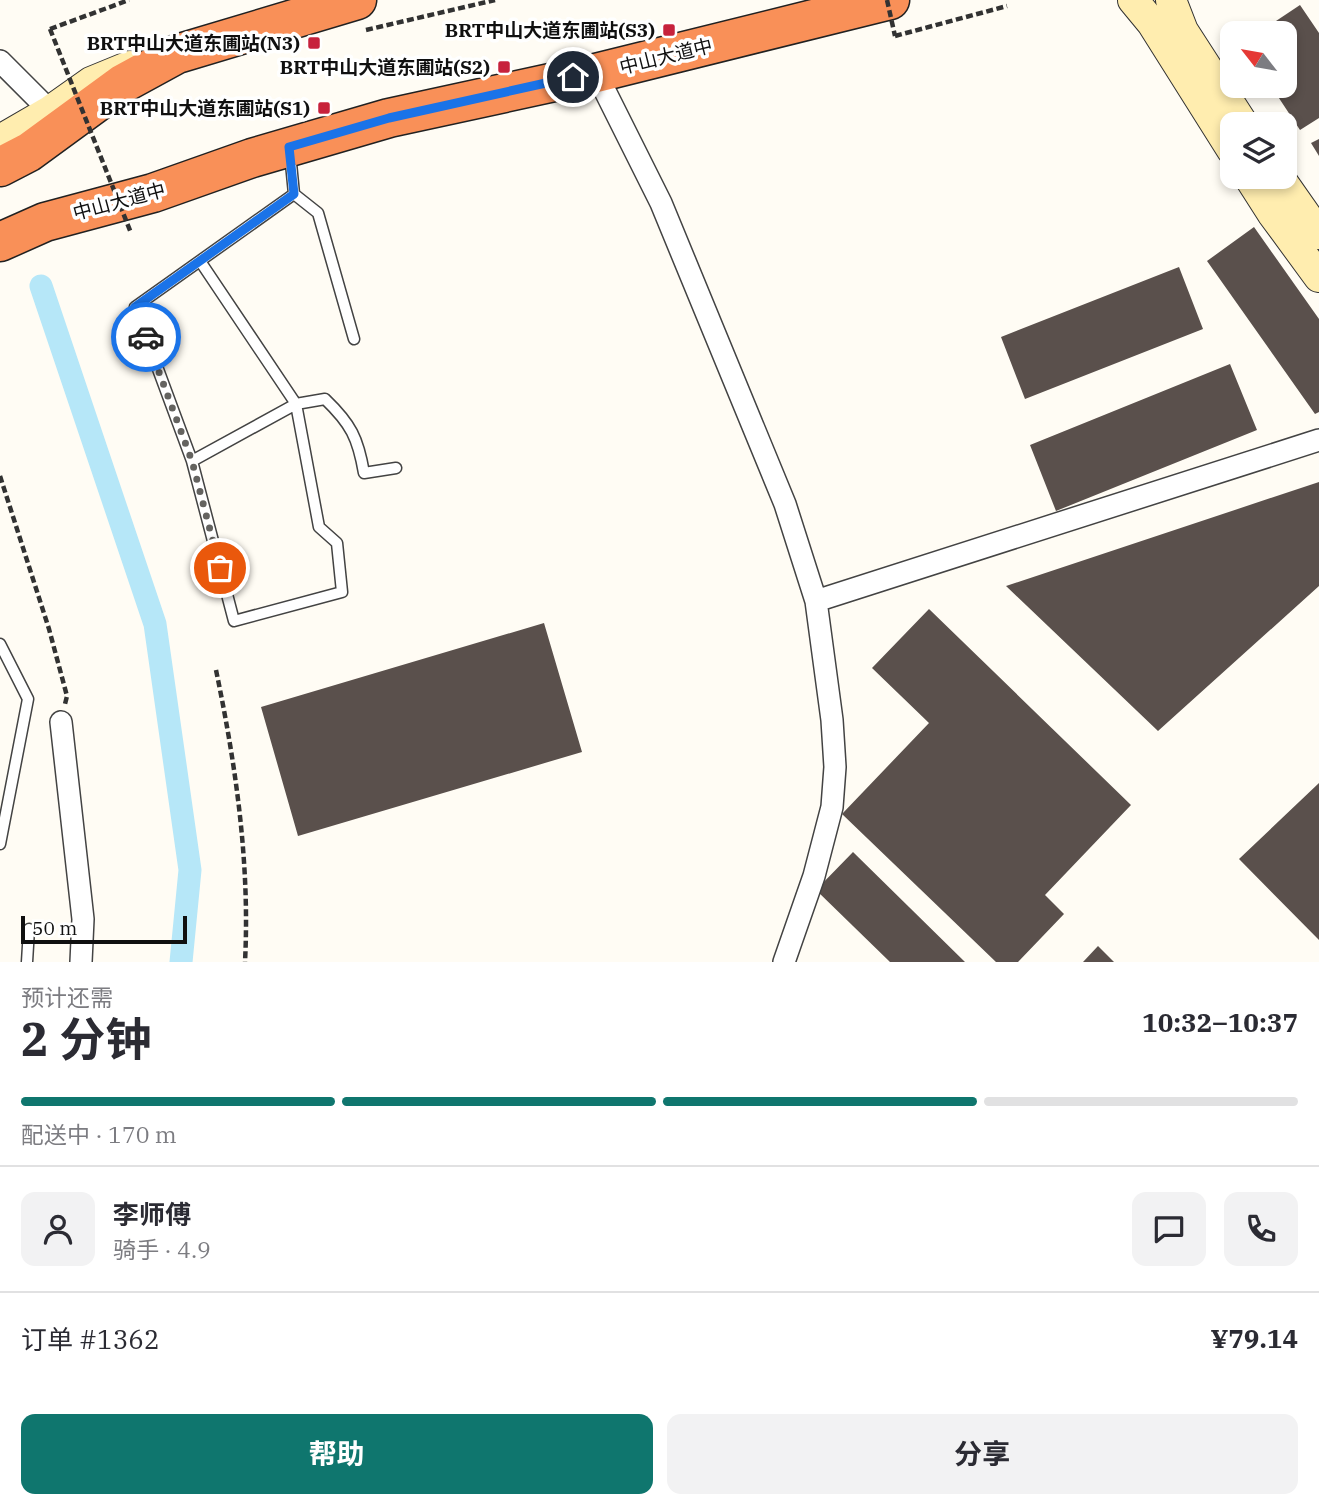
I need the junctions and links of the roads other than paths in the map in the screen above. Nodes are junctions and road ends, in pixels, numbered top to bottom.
1 (357, 0) edge
2 (1133, 0) edge
3 (1171, 0) edge
4 (891, 12) edge
5 (177, 54) junction
6 (0, 61) edge
7 (596, 73) junction
8 (50, 111) junction
9 (1235, 112) edge
10 (1220, 131) edge
11 (0, 140) edge
12 (289, 147) junction
13 (0, 167) edge
14 (1257, 189) edge
15 (1287, 189) edge
16 (294, 194) junction
17 (1319, 234) edge
18 (0, 242) edge
19 (200, 261) junction
20 (1319, 276) edge
21 (354, 339) dead end
22 (296, 404) junction
23 (1319, 440) edge
24 (192, 461) junction
25 (396, 468) dead end
26 (816, 601) junction
27 (0, 644) edge
28 (61, 722) road end
29 (0, 844) edge
30 (29, 929) dead end
31 (27, 962) edge
32 (81, 962) edge
33 (784, 962) edge

1 - 5 highway
2 - 10 street
3 - 9 street
4 - 7 highway, 中山大道中
5 - 8 street
5 - 13 highway
6 - 8 street
7 - 12 highway, 中山大道中
7 - 26 street
8 - 11 street
12 - 16 lane
12 - 18 highway, 中山大道中
14 - 20 street
15 - 17 street
16 - 19 lane
16 - 21 lane
19 - 22 lane
19 - 24 lane
22 - 24 lane
22 - 24 lane
22 - 25 lane
23 - 26 street
26 - 33 street
27 - 29 lane
28 - 32 street
30 - 31 lane

